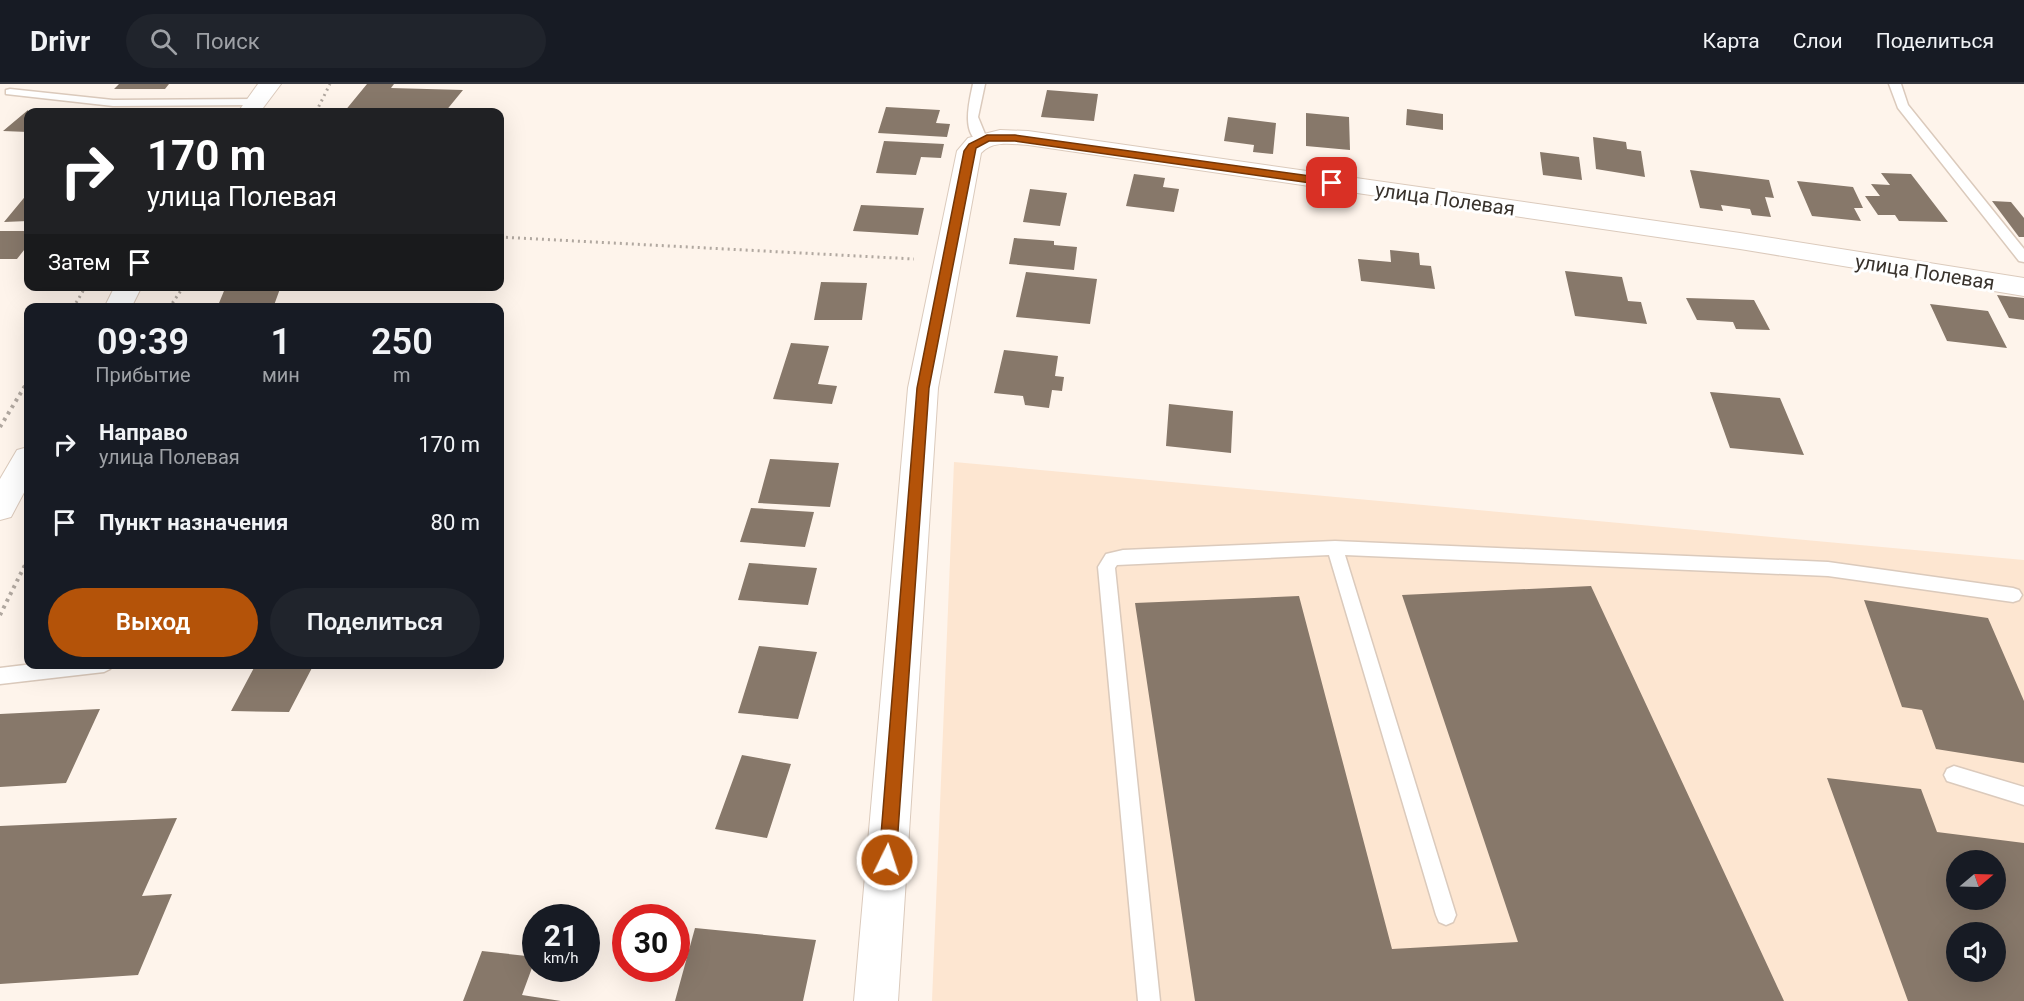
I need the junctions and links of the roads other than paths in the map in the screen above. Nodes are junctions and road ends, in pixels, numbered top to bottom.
1 (270, 84) edge
2 (979, 84) edge
3 (1895, 84) edge
4 (10, 92) dead end
5 (252, 107) edge
6 (981, 139) junction
7 (2024, 258) edge
8 (2024, 287) edge
9 (24, 465) edge
10 (0, 508) edge
11 (1335, 548) junction
12 (2013, 595) dead end
13 (61, 669) edge
14 (0, 676) edge
15 (1954, 775) dead end
16 (2024, 796) edge
17 (1446, 915) dead end
18 (876, 1001) edge
19 (1149, 1001) edge

1 - 5 street
2 - 6 lane
3 - 7 lane
4 - 5 lane
6 - 8 street, улица Полевая
6 - 18 street
9 - 10 street
11 - 12 lane
11 - 17 lane
11 - 19 lane
13 - 14 lane
15 - 16 lane

